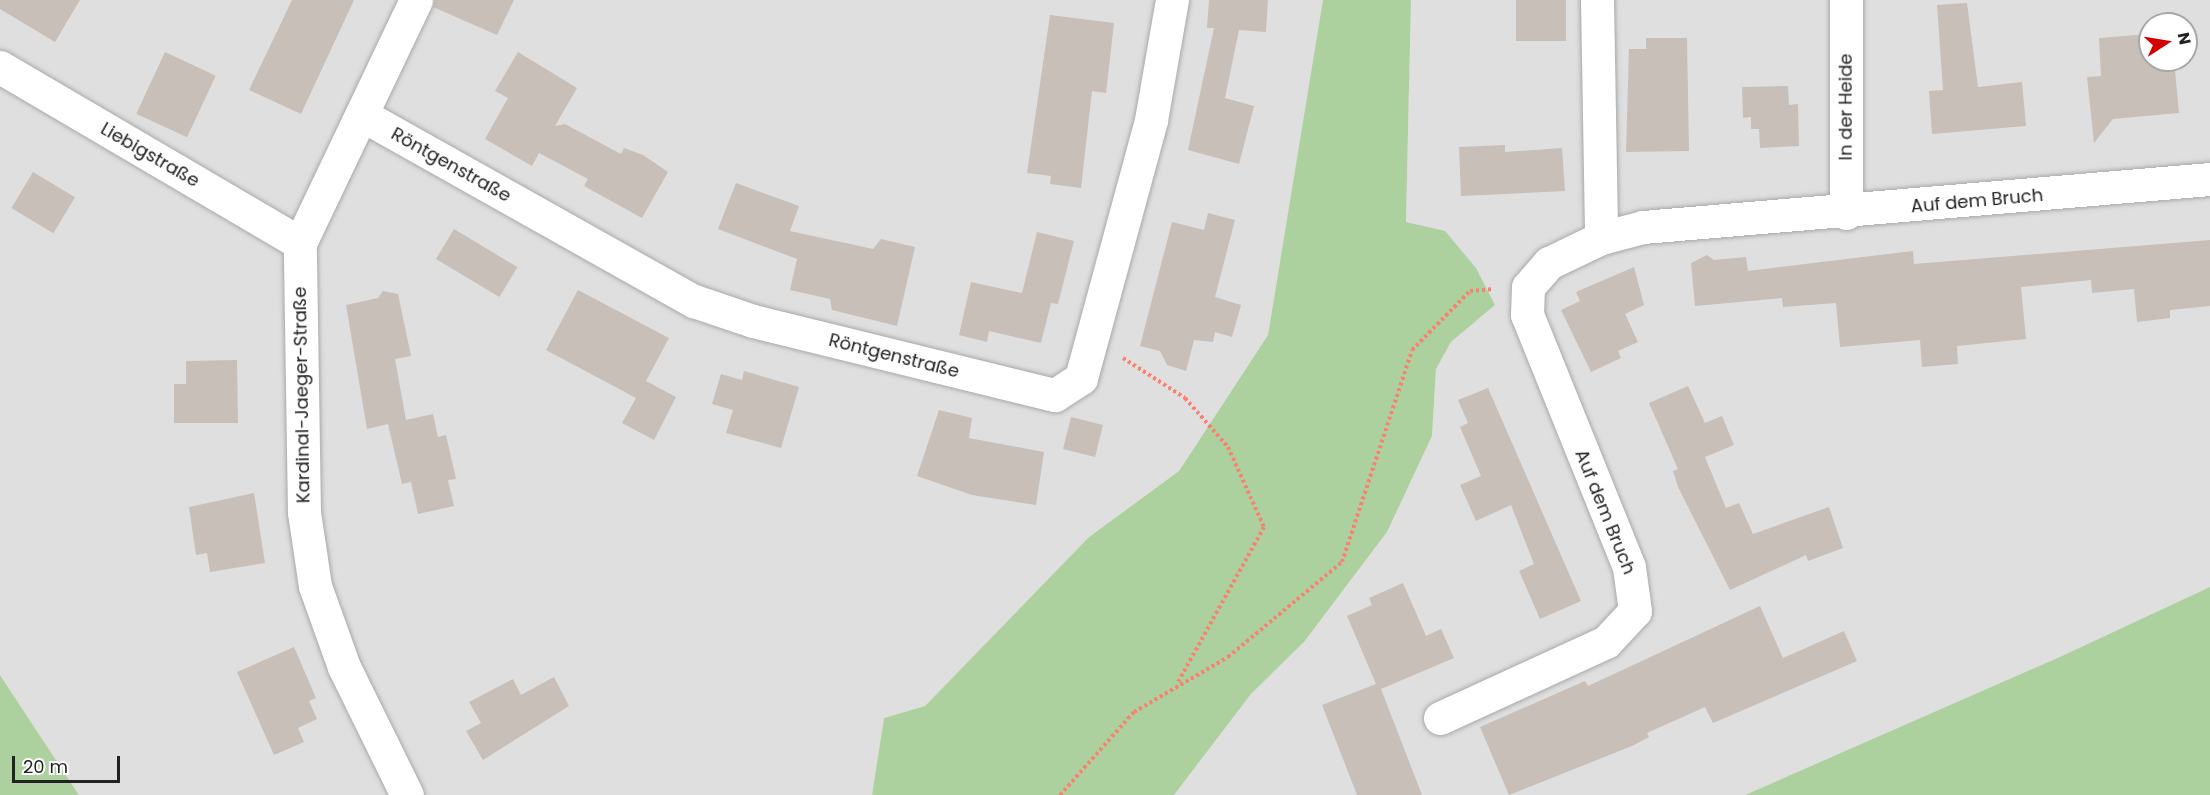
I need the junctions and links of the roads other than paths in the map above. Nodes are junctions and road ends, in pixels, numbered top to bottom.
1 (416, 0) edge
2 (1172, 0) edge
3 (1597, 0) edge
4 (1846, 0) edge
5 (0, 67) edge
6 (362, 116) junction
7 (2210, 178) edge
8 (1846, 213) junction
9 (1601, 238) junction
10 (300, 243) junction
11 (1440, 718) dead end
12 (406, 795) edge

1 - 6 street, Kardinal-Jaeger-Straße
2 - 6 street, Röntgenstraße
3 - 9 street
4 - 8 street, In der Heide
5 - 10 street, Liebigstraße
6 - 10 street, Kardinal-Jaeger-Straße
7 - 8 street, Auf dem Bruch
8 - 9 street, Auf dem Bruch
9 - 11 street, Auf dem Bruch
10 - 12 street, Kardinal-Jaeger-Straße

